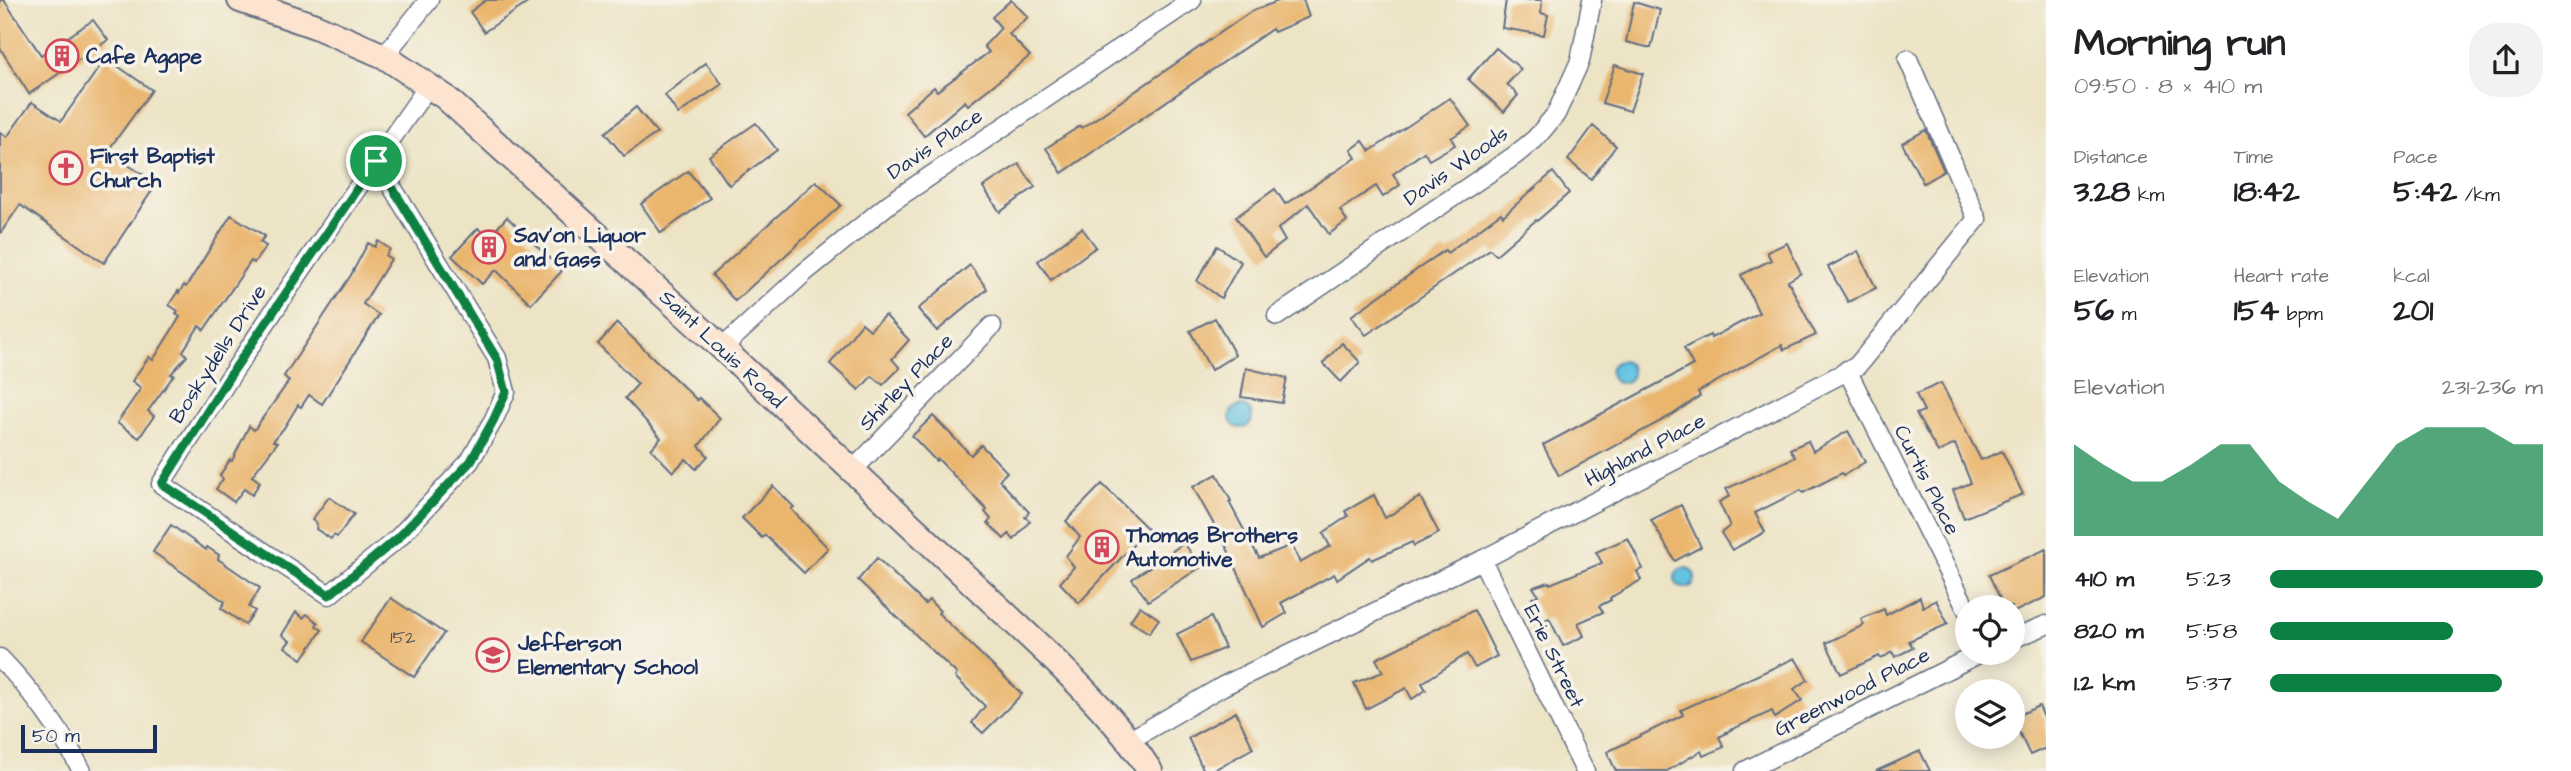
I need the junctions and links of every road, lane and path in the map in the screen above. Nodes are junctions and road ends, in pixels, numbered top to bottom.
1 (240, 0) edge
2 (429, 0) edge
3 (1192, 0) edge
4 (1592, 0) edge
5 (384, 57) junction
6 (1908, 59) dead end
7 (429, 85) junction
8 (376, 161) junction
9 (1277, 316) dead end
10 (992, 326) dead end
11 (722, 348) junction
12 (1847, 370) junction
13 (853, 470) junction
14 (1482, 560) junction
15 (1960, 595) edge
16 (2046, 625) edge
17 (2025, 634) edge
18 (0, 658) edge
19 (1956, 665) edge
20 (1130, 740) junction
21 (82, 771) edge
22 (1150, 771) edge
23 (1585, 771) edge
24 (1745, 771) edge

1 - 5 street, Saint Louis Road
2 - 5 street
3 - 11 street, Davis Place
4 - 9 street, Davis Woods
5 - 7 street, Saint Louis Road
6 - 12 street, Highland Place
7 - 8 street, Boskydells Drive
7 - 11 street, Saint Louis Road
8 - 8 street, Boskydells Drive
10 - 13 street, Shirley Place
11 - 13 street, Saint Louis Road
12 - 14 street, Highland Place
12 - 15 street, Curtis Place
13 - 20 street, Saint Louis Road
14 - 20 street, Highland Place
14 - 23 street, Erie Street
16 - 17 street
18 - 21 street
19 - 24 street, Greenwood Place
20 - 22 street, Saint Louis Road

